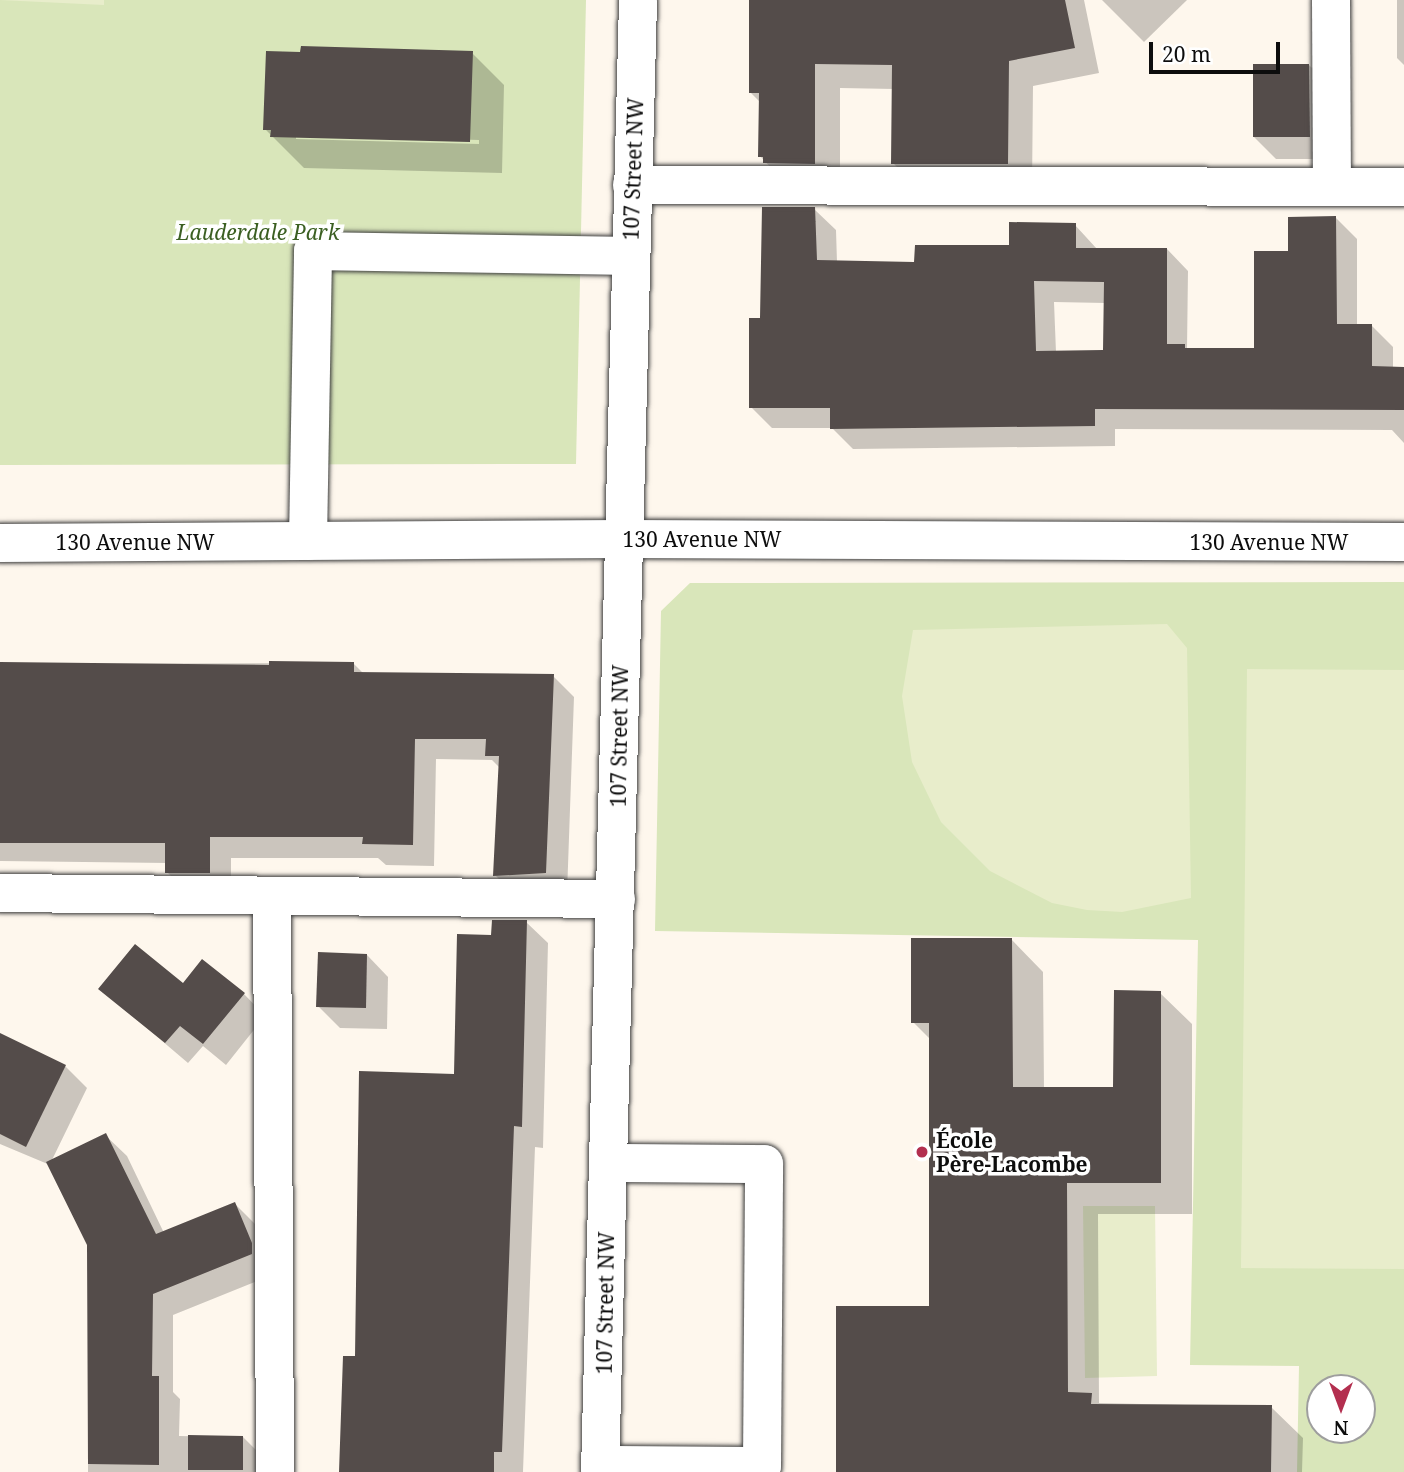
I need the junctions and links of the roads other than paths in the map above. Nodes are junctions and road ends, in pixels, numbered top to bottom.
1 (638, 0) edge
2 (1331, 0) edge
3 (632, 185) junction
4 (1332, 186) junction
5 (1404, 187) edge
6 (631, 256) junction
7 (623, 539) junction
8 (308, 541) junction
9 (1404, 542) edge
10 (0, 543) edge
11 (0, 893) edge
12 (272, 896) junction
13 (616, 899) junction
14 (608, 1163) junction
15 (601, 1469) edge
16 (275, 1472) edge

1 - 3 street, 107 Street NW
2 - 4 street
3 - 4 street
3 - 6 street, 107 Street NW
4 - 5 street
6 - 7 street, 107 Street NW
6 - 8 street
7 - 8 street, 130 Avenue NW
7 - 9 street, 130 Avenue NW
7 - 13 street, 107 Street NW
8 - 10 street, 130 Avenue NW
11 - 12 street
12 - 13 street
12 - 16 street
13 - 14 street, 107 Street NW
14 - 15 street, 107 Street NW
14 - 15 street

